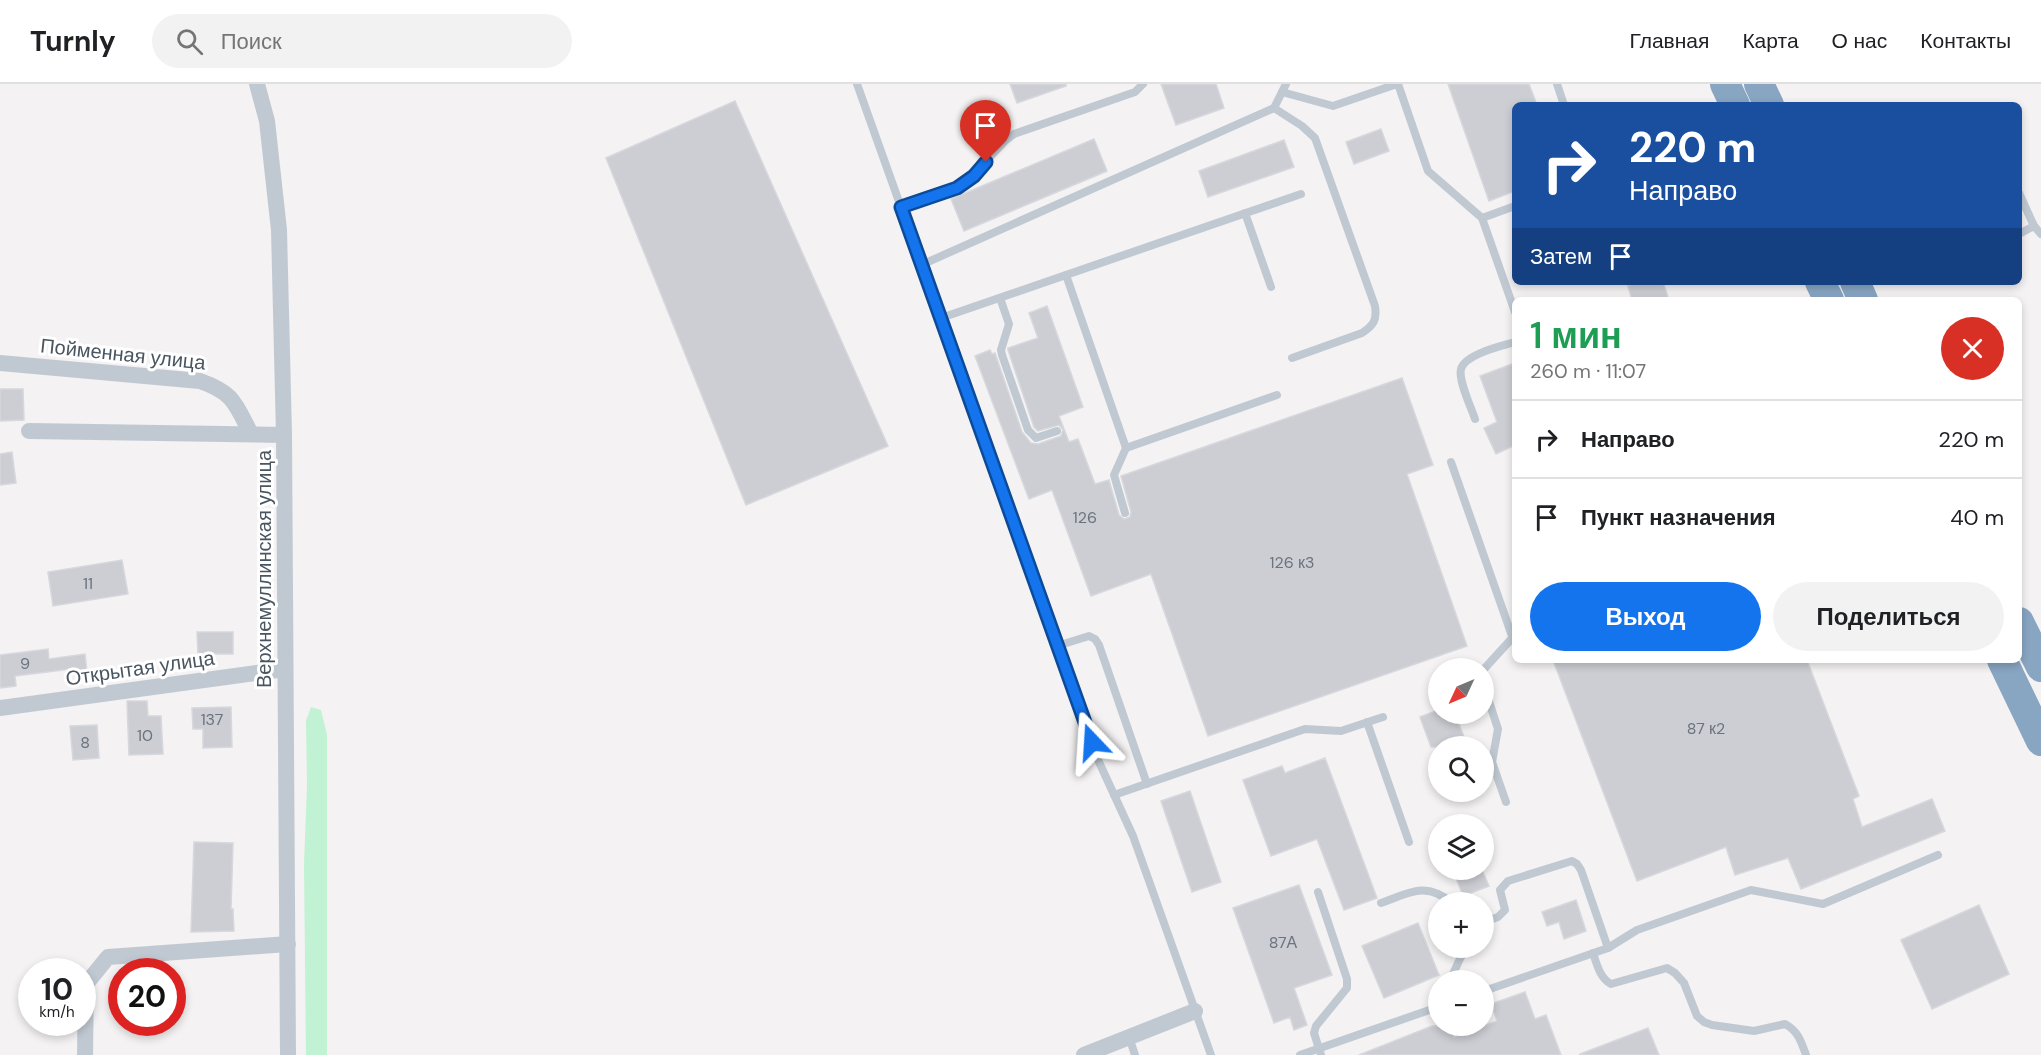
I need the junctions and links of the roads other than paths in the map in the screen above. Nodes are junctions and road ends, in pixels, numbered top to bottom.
1 (257, 84) edge
2 (857, 84) edge
3 (1143, 84) edge
4 (1397, 84) edge
5 (1557, 84) edge
6 (1725, 84) edge
7 (1759, 84) edge
8 (1284, 88) edge
9 (1563, 102) edge
10 (1734, 102) edge
11 (1768, 102) edge
12 (1274, 108) junction
13 (1301, 194) dead end
14 (2022, 200) edge
15 (901, 207) junction
16 (1512, 207) edge
17 (1245, 213) junction
18 (1482, 218) junction
19 (2034, 226) junction
20 (2022, 232) edge
21 (2041, 234) edge
22 (921, 265) junction
23 (1066, 275) junction
24 (1271, 287) dead end
25 (1000, 298) junction
26 (1512, 303) edge
27 (941, 318) junction
28 (1512, 343) edge
29 (1292, 358) dead end
30 (0, 363) edge
31 (1277, 395) dead end
32 (1475, 419) dead end
33 (1057, 431) dead end
34 (29, 432) dead end
35 (251, 434) junction
36 (284, 435) junction
37 (1126, 448) junction
38 (1451, 462) dead end
39 (1125, 513) dead end
40 (2022, 628) edge
41 (1512, 630) edge
42 (1512, 638) edge
43 (1057, 646) junction
44 (1494, 658) edge
45 (2003, 663) edge
46 (2041, 667) edge
47 (285, 669) junction
48 (0, 708) edge
49 (1383, 717) dead end
50 (1494, 717) edge
51 (1367, 722) junction
52 (2041, 741) edge
53 (1147, 784) junction
54 (1114, 795) junction
55 (1506, 802) dead end
56 (1409, 842) dead end
57 (1938, 855) dead end
58 (1318, 892) dead end
59 (1436, 892) edge
60 (1382, 903) dead end
61 (1494, 918) edge
62 (288, 945) junction
63 (1608, 948) junction
64 (1593, 953) junction
65 (1494, 988) edge
66 (1195, 1011) junction
67 (1428, 1011) edge
68 (1129, 1037) junction
69 (1320, 1052) edge
70 (85, 1055) edge
71 (288, 1055) edge
72 (1084, 1055) edge
73 (1135, 1055) edge
74 (1211, 1055) edge
75 (1300, 1055) edge
76 (1806, 1055) edge

1 - 36 street, Верхнемуллинская улица
2 - 15 lane
3 - 15 lane
4 - 8 lane
4 - 18 lane
5 - 9 lane
6 - 10 highway
7 - 11 highway
8 - 12 lane
12 - 22 lane
12 - 29 lane
13 - 17 lane
14 - 19 lane
15 - 22 lane
16 - 18 lane
17 - 23 lane
17 - 24 lane
18 - 26 lane
19 - 20 lane
19 - 21 lane
22 - 27 lane
23 - 25 lane
23 - 37 lane
25 - 27 lane
25 - 33 lane
27 - 43 lane
28 - 32 lane
30 - 35 street, Пойменная улица
31 - 37 lane
34 - 35 street
35 - 36 street
36 - 47 street, Верхнемуллинская улица
37 - 39 lane
38 - 41 lane
40 - 46 highway
42 - 44 lane
43 - 53 lane
43 - 54 lane
45 - 52 highway
47 - 48 street, Открытая улица
47 - 62 street, Верхнемуллинская улица
49 - 51 lane
50 - 55 lane
51 - 53 lane
51 - 56 lane
53 - 54 lane
54 - 66 lane
57 - 63 lane
58 - 69 lane
59 - 60 lane
61 - 63 lane
62 - 70 street
62 - 71 street, Верхнемуллинская улица
63 - 64 lane
64 - 65 lane
64 - 76 lane
66 - 68 street
66 - 74 lane
67 - 69 lane
68 - 72 street
68 - 73 lane
69 - 75 lane

